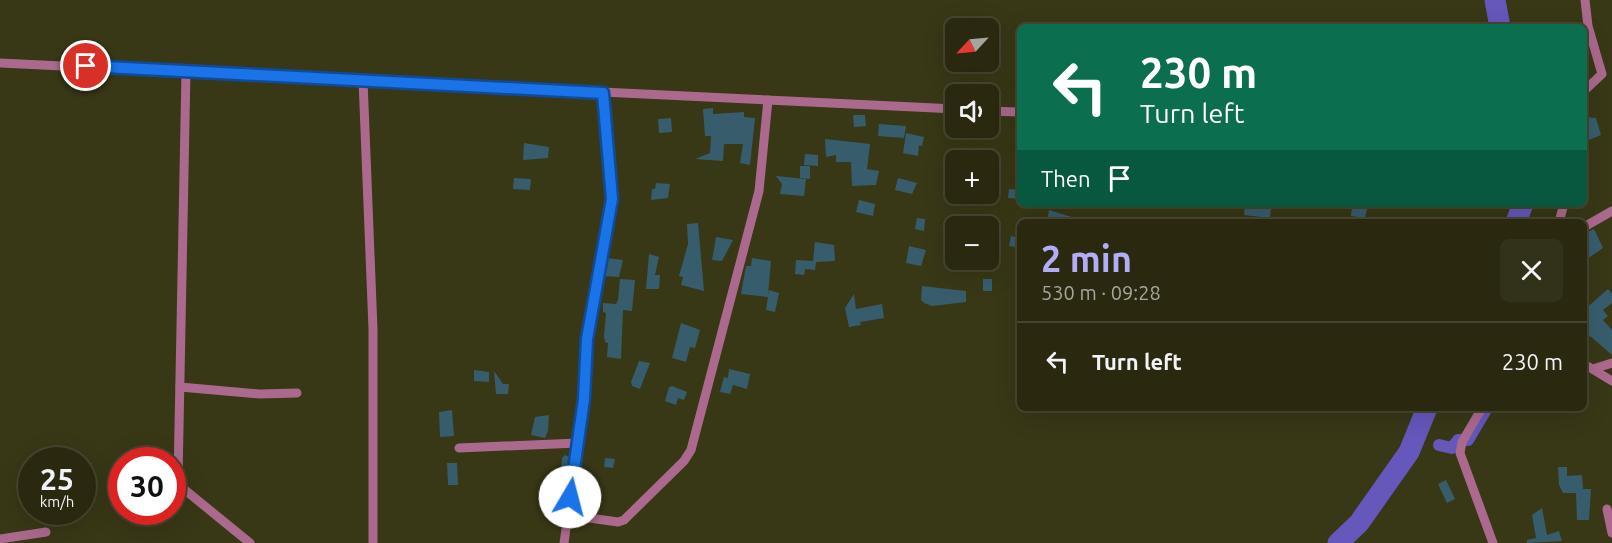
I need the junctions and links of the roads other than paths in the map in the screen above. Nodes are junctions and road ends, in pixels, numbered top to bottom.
1 (1585, 0) edge
2 (0, 63) edge
3 (186, 71) junction
4 (1607, 73) edge
5 (363, 80) junction
6 (1587, 89) edge
7 (603, 93) junction
8 (768, 100) junction
9 (945, 108) edge
10 (999, 111) edge
11 (1017, 112) edge
12 (1612, 211) edge
13 (1587, 225) edge
14 (1612, 363) edge
15 (1587, 366) edge
16 (1593, 369) junction
17 (1612, 381) edge
18 (180, 387) junction
19 (297, 393) dead end
20 (1480, 411) edge
21 (578, 443) junction
22 (459, 448) dead end
23 (1608, 508) dead end
24 (568, 515) junction
25 (46, 531) dead end
26 (1612, 533) edge
27 (0, 539) edge
28 (250, 543) edge
29 (373, 543) edge
30 (564, 543) edge
31 (1493, 543) edge

1 - 4 street
2 - 3 street
3 - 5 street
3 - 18 street
4 - 6 street
5 - 7 street
5 - 29 street
7 - 8 street
7 - 21 street
8 - 9 street
8 - 24 street
10 - 11 street
12 - 13 street
14 - 16 street
15 - 16 street
16 - 17 street
18 - 19 street
18 - 28 street
20 - 31 street
21 - 22 street
21 - 24 street
23 - 26 street
24 - 30 street
25 - 27 street

